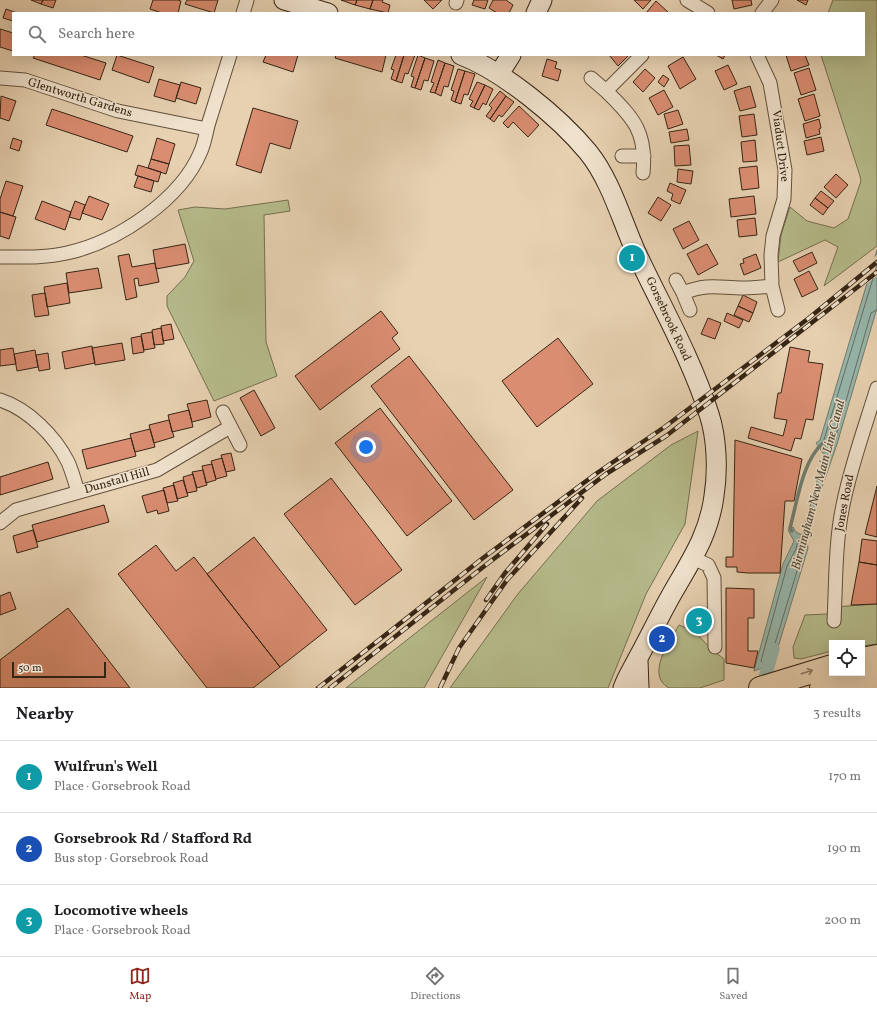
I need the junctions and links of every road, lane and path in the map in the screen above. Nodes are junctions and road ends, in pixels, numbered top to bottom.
1 (247, 0) edge
2 (542, 0) edge
3 (772, 0) edge
4 (293, 1) edge
5 (688, 6) edge
6 (243, 12) edge
7 (325, 12) edge
8 (536, 12) edge
9 (705, 12) edge
10 (763, 12) edge
11 (230, 56) edge
12 (463, 56) edge
13 (510, 56) edge
14 (641, 56) edge
15 (757, 56) edge
16 (499, 74) junction
17 (0, 78) edge
18 (591, 78) dead end
19 (606, 91) junction
20 (207, 129) junction
21 (622, 156) dead end
22 (644, 156) junction
23 (642, 173) dead end
24 (0, 257) edge
25 (676, 280) dead end
26 (772, 286) junction
27 (683, 294) junction
28 (690, 310) dead end
29 (778, 310) dead end
30 (877, 388) edge
31 (0, 400) edge
32 (223, 412) dead end
33 (230, 428) junction
34 (240, 445) dead end
35 (78, 492) junction
36 (0, 523) edge
37 (693, 558) junction
38 (834, 621) dead end
39 (715, 647) dead end
40 (877, 656) edge
41 (865, 658) edge
42 (638, 660) junction
43 (829, 667) edge
44 (877, 677) edge
45 (623, 688) edge
46 (639, 688) edge
47 (760, 688) edge
48 (821, 688) edge

1 - 6 street
2 - 8 street
3 - 10 street
4 - 7 street
5 - 9 street
11 - 20 street
12 - 16 street, Gorsebrook Road
13 - 16 street
14 - 19 street
15 - 26 street, Viaduct Drive
16 - 37 street, Gorsebrook Road
17 - 20 street, Glentworth Gardens
18 - 19 street
19 - 22 street
20 - 24 street
21 - 22 street
22 - 23 street
25 - 27 street
26 - 27 street
26 - 29 street, Viaduct Drive
27 - 28 street
30 - 38 street, Jones Road
31 - 35 street
32 - 33 street
33 - 34 street
33 - 35 street, Dunstall Hill
35 - 36 street, Dunstall Hill
37 - 39 street
37 - 42 street, Gorsebrook Road
40 - 41 highway
42 - 45 street, Gorsebrook Road
42 - 46 street
47 -> 43 highway
44 - 48 highway

